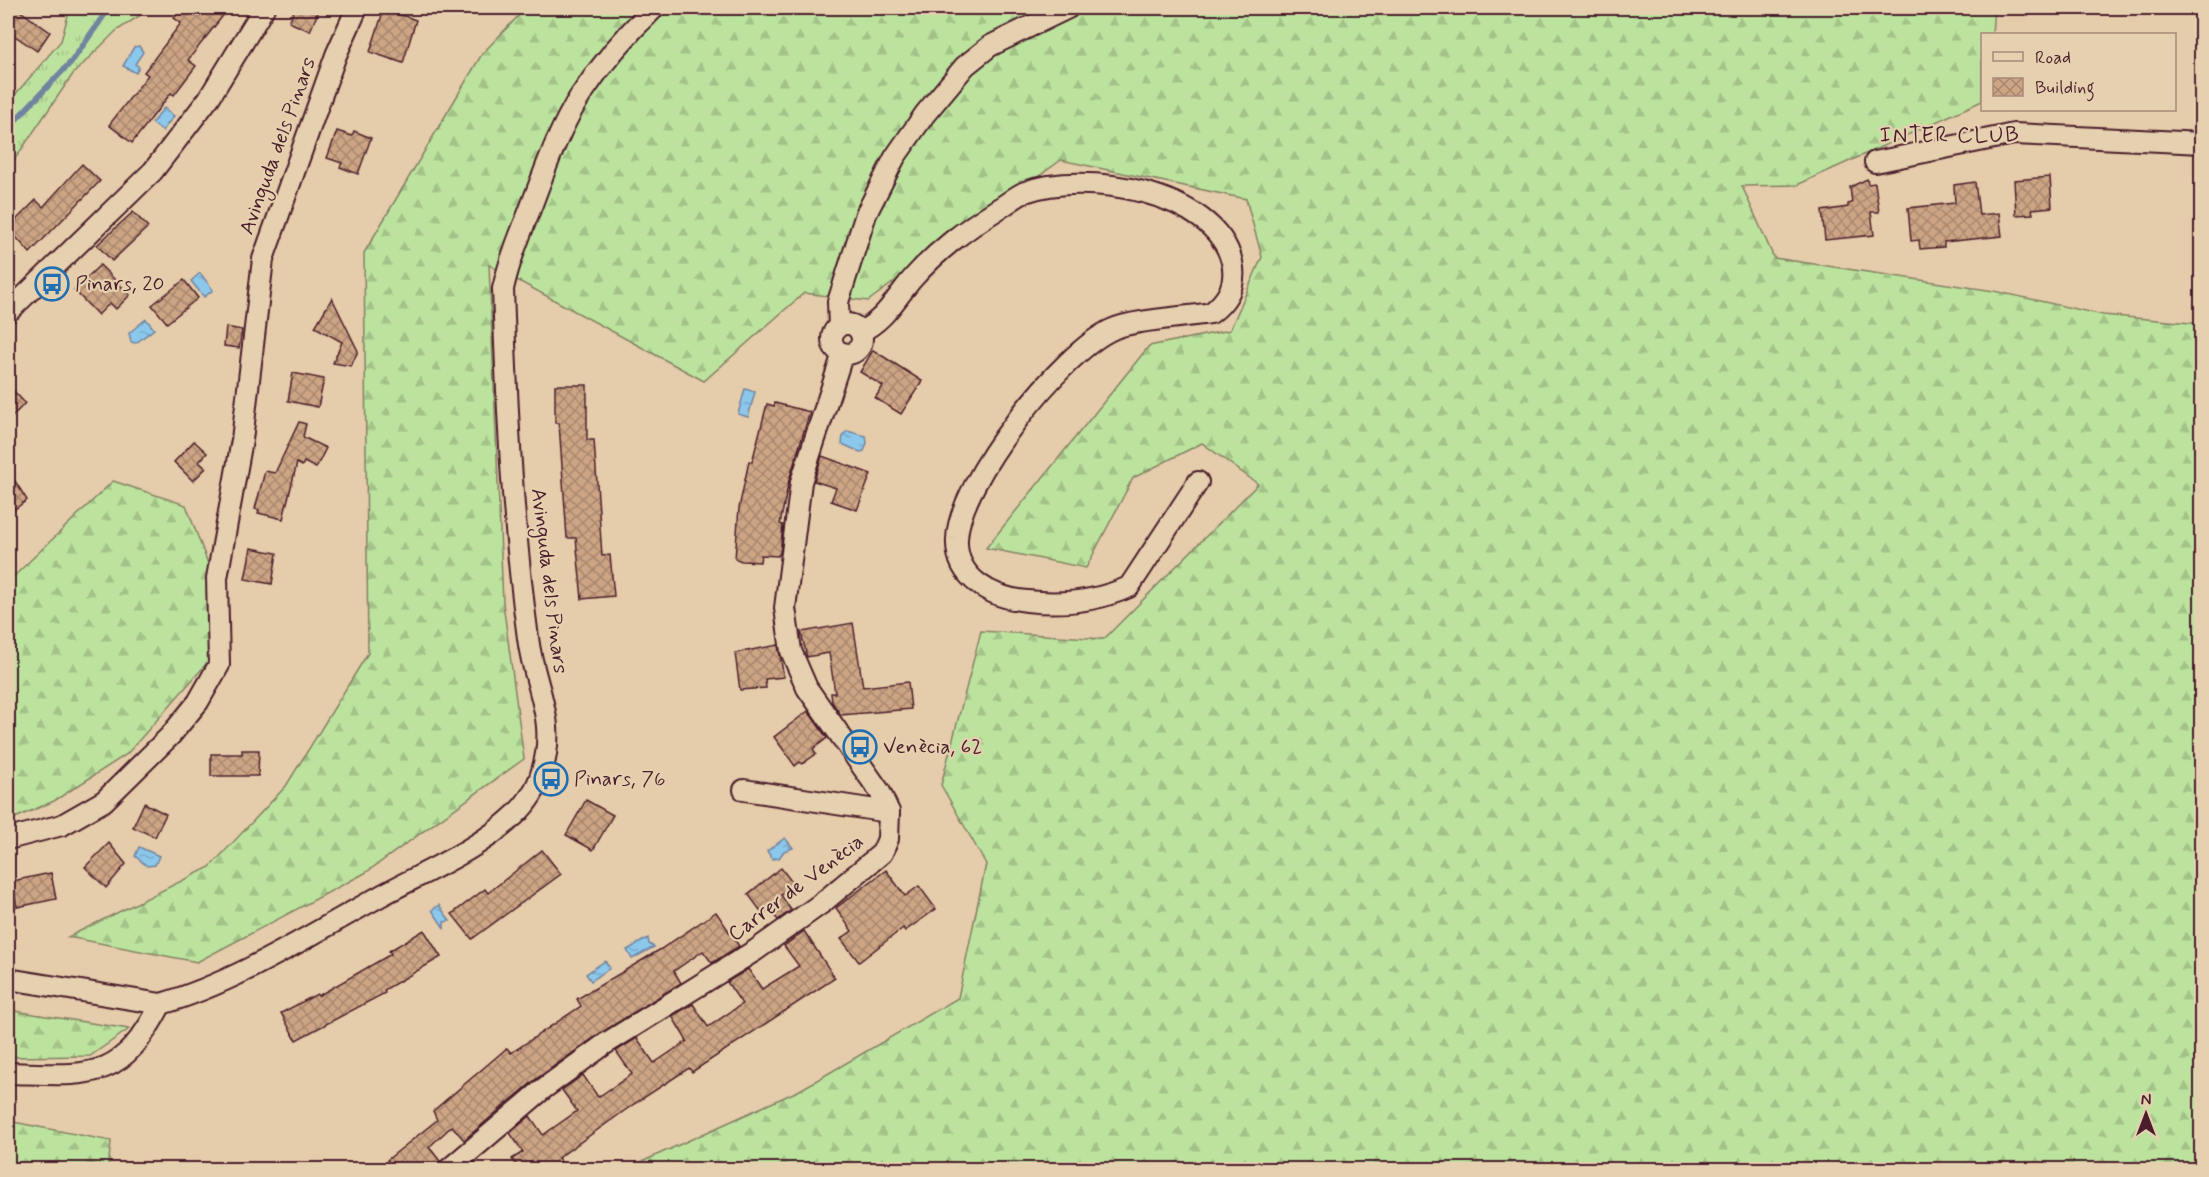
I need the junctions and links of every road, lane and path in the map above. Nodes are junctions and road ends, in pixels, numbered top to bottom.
1 (264, 8) edge
2 (357, 8) edge
3 (654, 8) edge
4 (1068, 8) edge
5 (2202, 143) edge
6 (1875, 162) dead end
7 (8, 312) edge
8 (839, 326) junction
9 (860, 332) junction
10 (843, 353) junction
11 (1198, 482) dead end
12 (744, 790) dead end
13 (889, 812) junction
14 (8, 839) edge
15 (8, 979) edge
16 (161, 1004) junction
17 (8, 1073) edge
18 (448, 1170) edge

1 - 7 street
2 - 14 street, Avinguda dels Pinars
3 - 16 street, Avinguda dels Pinars
4 - 8 street
5 - 6 street
8 - 9 street
8 - 10 street
9 - 10 street
9 - 11 street
10 - 13 street
12 - 13 street
13 - 18 street, Carrer de Venècia
15 - 16 street
16 - 17 street

